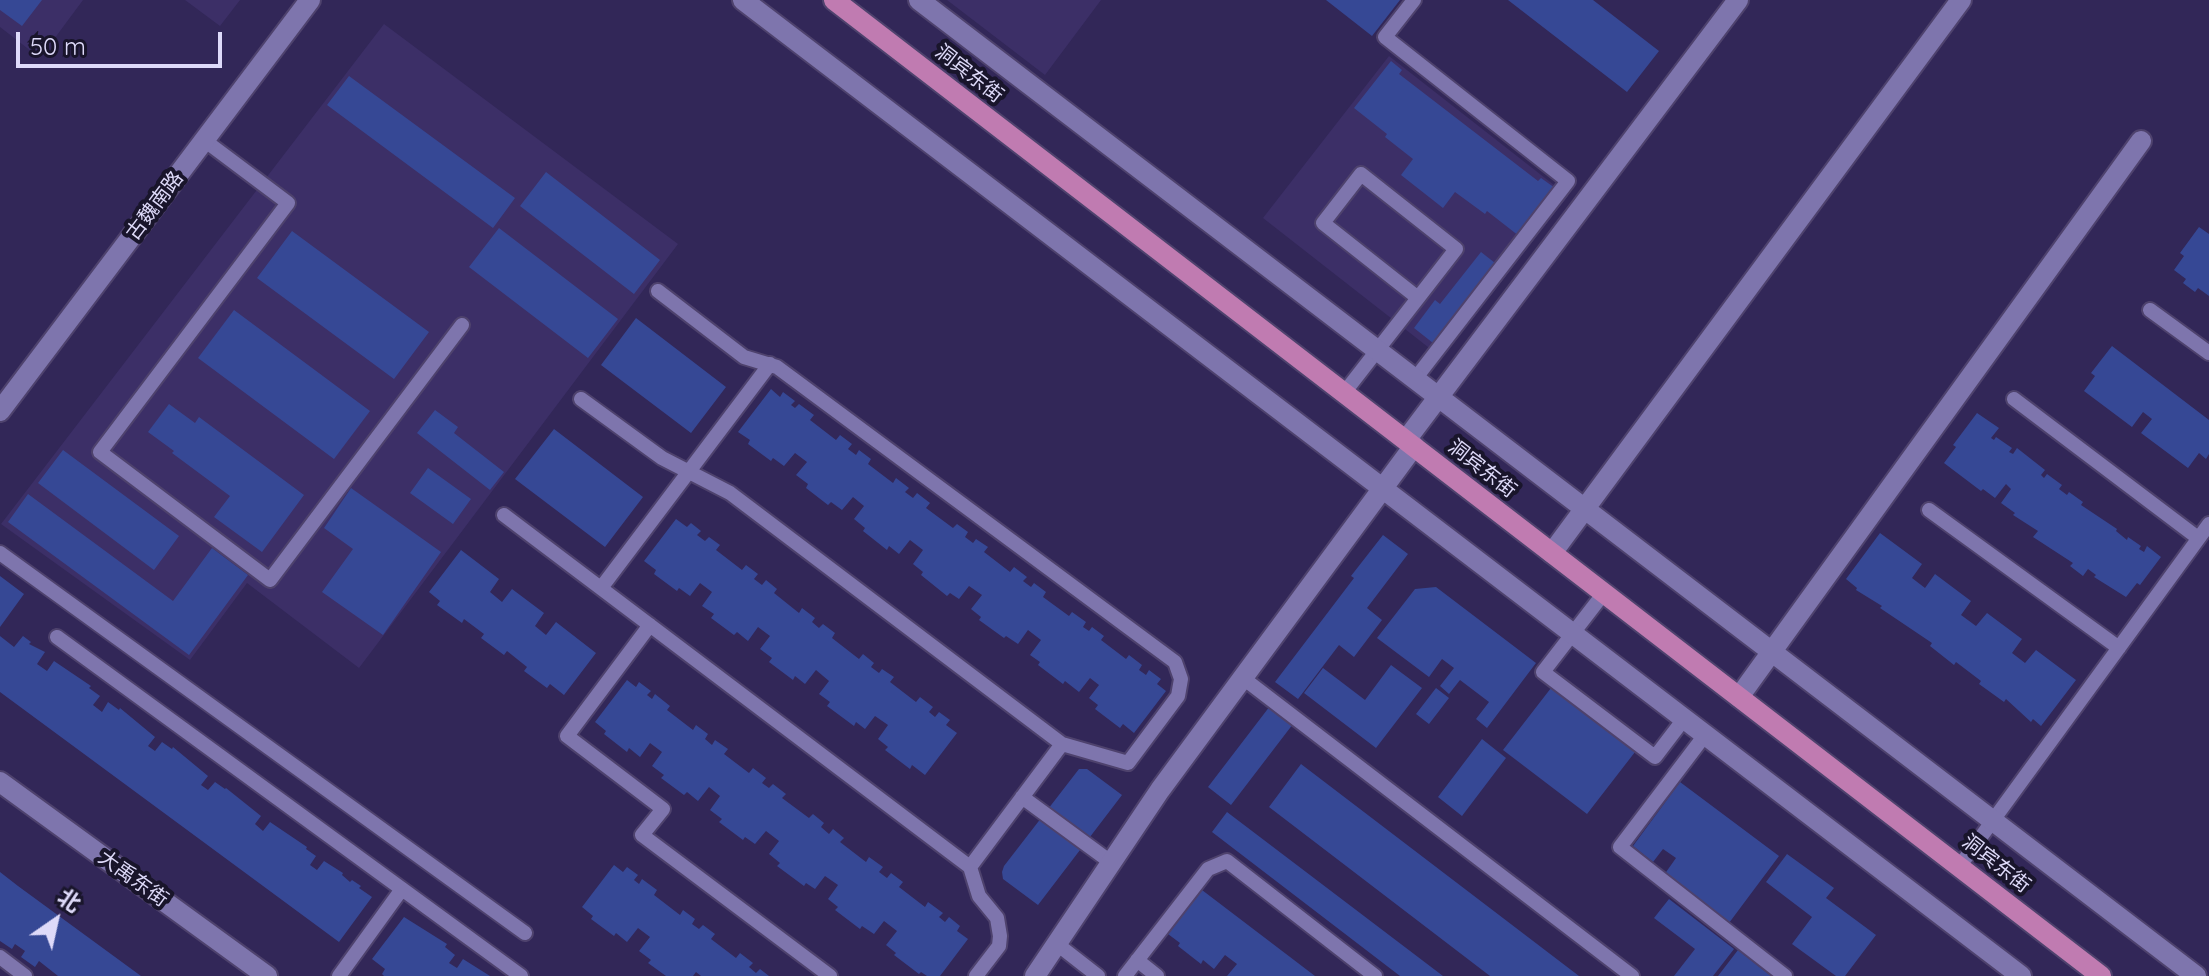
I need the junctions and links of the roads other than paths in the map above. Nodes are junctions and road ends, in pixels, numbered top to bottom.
1 (310, 0) edge
2 (743, 0) edge
3 (834, 0) edge
4 (919, 0) edge
5 (1414, 0) edge
6 (1738, 0) edge
7 (1961, 0) edge
8 (204, 140) junction
9 (2141, 141) dead end
10 (658, 291) dead end
11 (1418, 298) junction
12 (2150, 310) dead end
13 (462, 325) dead end
14 (1377, 350) junction
15 (2209, 353) edge
16 (770, 364) junction
17 (1415, 379) junction
18 (1344, 393) junction
19 (1438, 397) junction
20 (581, 399) dead end
21 (2014, 399) dead end
22 (0, 411) edge
23 (1410, 443) junction
24 (689, 472) junction
25 (1383, 489) junction
26 (1585, 509) junction
27 (1929, 510) dead end
28 (504, 515) dead end
29 (2209, 524) edge
30 (2198, 538) junction
31 (0, 553) edge
32 (1552, 553) junction
33 (601, 588) junction
34 (1604, 593) junction
35 (650, 625) junction
36 (1573, 634) junction
37 (57, 637) dead end
38 (2119, 648) junction
39 (1772, 652) junction
40 (1243, 678) junction
41 (1739, 697) junction
42 (1684, 719) junction
43 (1705, 735) junction
44 (1062, 744) junction
45 (0, 782) edge
46 (1022, 797) junction
47 (1993, 821) junction
48 (1112, 863) junction
49 (970, 867) junction
50 (1959, 867) junction
51 (402, 889) junction
52 (525, 933) dead end
53 (1057, 944) junction
54 (0, 957) edge
55 (1137, 960) junction
56 (25, 976) edge
57 (267, 976) edge
58 (339, 976) edge
59 (521, 976) edge
60 (830, 976) edge
61 (976, 976) edge
62 (1035, 976) edge
63 (1098, 976) edge
64 (1125, 976) edge
65 (1157, 976) edge
66 (1375, 976) edge
67 (1632, 976) edge
68 (1785, 976) edge
69 (2021, 976) edge
70 (2101, 976) edge
71 (2196, 976) edge

1 - 8 street, 古魏南路
2 - 25 street
3 - 18 main road, 洞宾东街
4 - 14 street
5 - 17 lane
6 - 19 street
7 - 26 street
8 - 13 lane
8 - 22 street, 古魏南路
9 - 39 street
10 - 16 lane
11 - 11 lane
11 - 14 lane
12 - 15 lane
14 - 17 street
14 - 18 lane
16 - 24 lane
16 - 44 lane
17 - 19 street
18 - 23 main road, 洞宾东街
19 - 23 street
19 - 26 street
20 - 24 lane
21 - 30 lane
23 - 25 street
23 - 32 main road, 洞宾东街
24 - 33 lane
24 - 44 lane
25 - 36 street
25 - 40 street
26 - 32 street
26 - 39 street
27 - 38 lane
28 - 33 lane
29 - 30 lane
30 - 38 lane
31 - 52 lane
32 - 34 main road, 洞宾东街
33 - 35 lane
34 - 36 lane
34 - 41 main road, 洞宾东街
35 - 49 lane
35 - 60 lane
36 - 42 street
36 - 42 lane
37 - 51 lane
38 - 47 lane
39 - 41 street
39 - 47 street
40 - 48 street
40 - 67 lane
41 - 50 main road, 洞宾东街
42 - 43 street
43 - 68 lane
43 - 69 street
44 - 46 lane
45 - 57 street, 大禹东街
46 - 48 lane
46 - 49 lane
47 - 50 lane
47 - 71 street
48 - 53 street
49 - 61 lane
50 - 70 main road, 洞宾东街
51 - 58 lane
51 - 59 lane
53 - 62 street
53 - 63 lane
54 - 56 lane
55 - 64 lane
55 - 65 lane
55 - 66 lane

